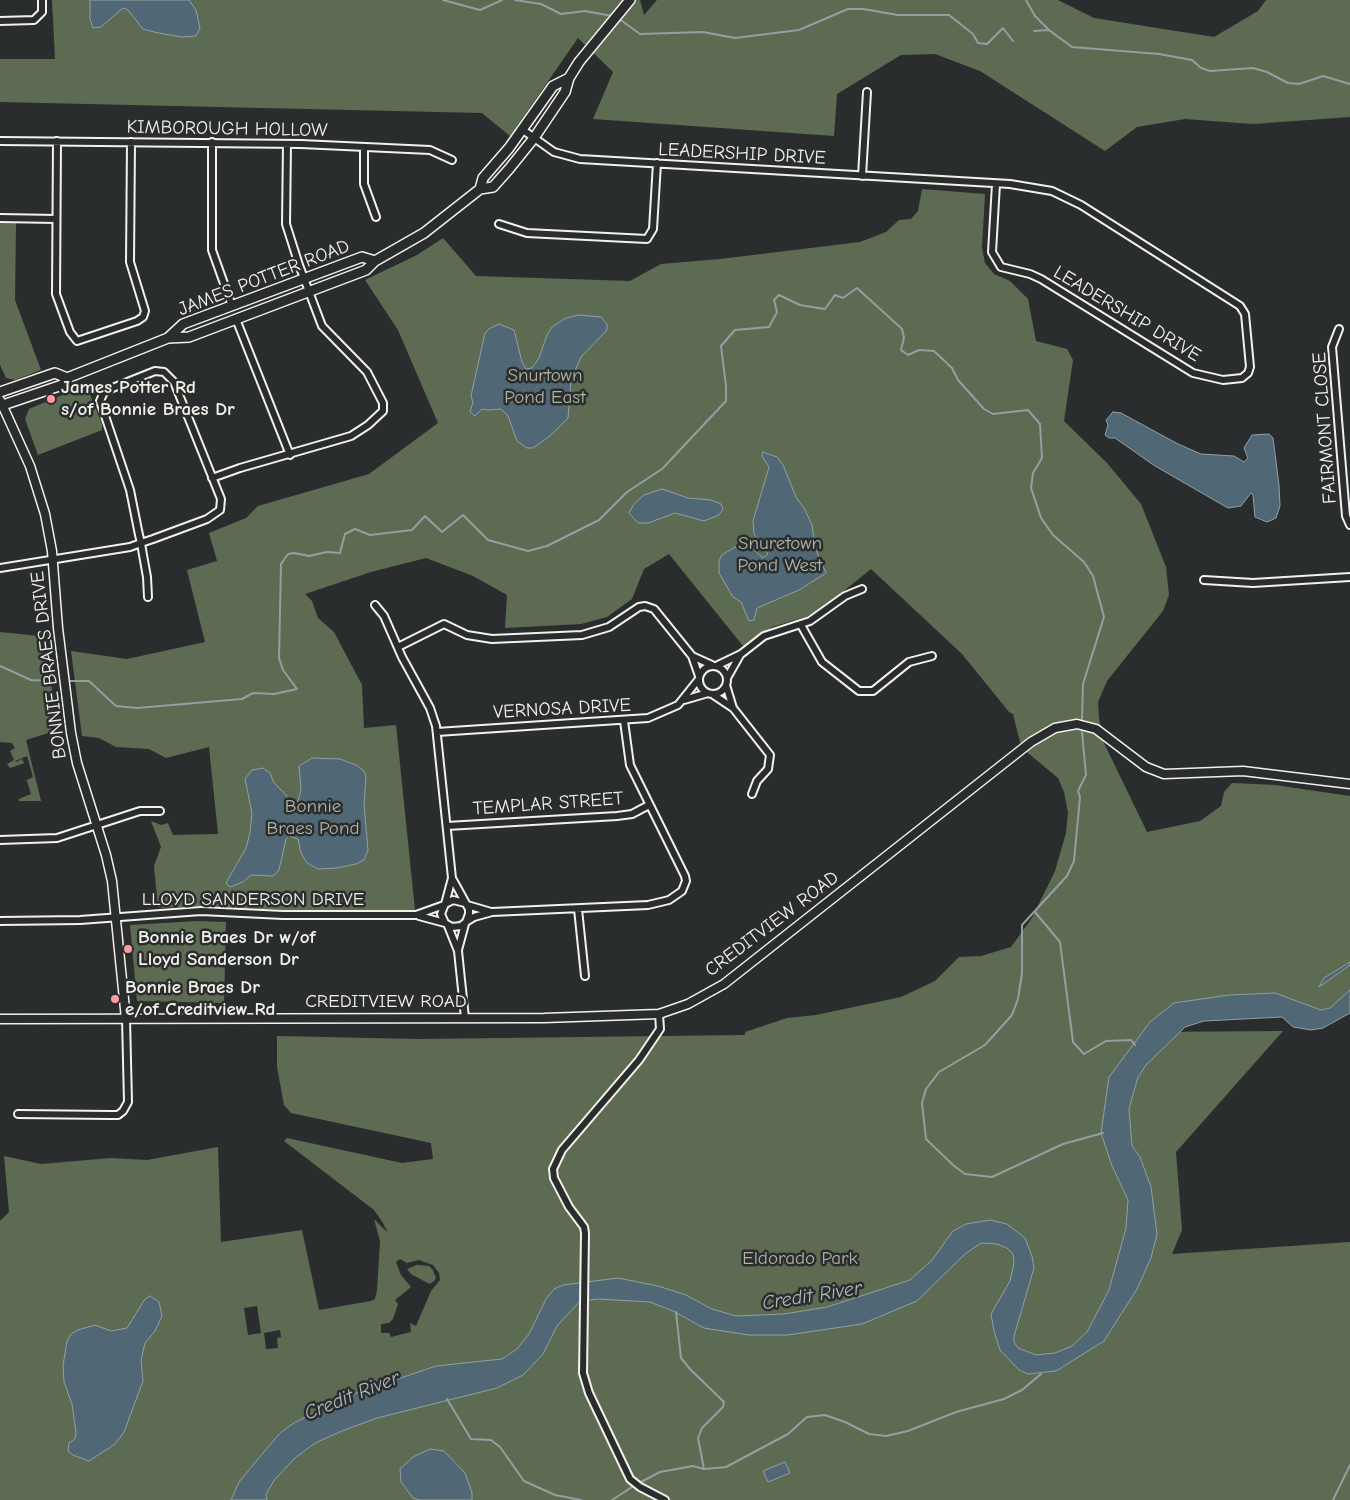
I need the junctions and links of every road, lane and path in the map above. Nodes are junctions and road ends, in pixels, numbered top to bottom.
1 (42, 0) edge
2 (630, 0) edge
3 (0, 21) edge
4 (569, 78) junction
5 (867, 92) dead end
6 (523, 130) junction
7 (534, 138) junction
8 (0, 141) edge
9 (57, 141) junction
10 (131, 142) junction
11 (212, 142) junction
12 (287, 144) junction
13 (364, 147) junction
14 (452, 160) dead end
15 (657, 163) junction
16 (862, 176) junction
17 (996, 184) junction
18 (480, 189) junction
19 (376, 217) dead end
20 (0, 218) edge
21 (56, 219) junction
22 (499, 224) dead end
23 (375, 261) junction
24 (304, 279) junction
25 (309, 292) junction
26 (232, 306) junction
27 (236, 319) junction
28 (1339, 329) dead end
29 (168, 338) junction
30 (67, 378) junction
31 (0, 392) edge
32 (1, 404) edge
33 (290, 455) junction
34 (212, 478) junction
35 (1350, 525) edge
36 (140, 544) junction
37 (53, 560) junction
38 (0, 568) edge
39 (1350, 577) edge
40 (1204, 580) dead end
41 (862, 589) dead end
42 (148, 597) dead end
43 (375, 604) dead end
44 (801, 625) junction
45 (398, 647) junction
46 (741, 654) junction
47 (692, 656) junction
48 (932, 656) dead end
49 (714, 666) junction
50 (699, 678) junction
51 (726, 681) junction
52 (710, 693) junction
53 (684, 700) junction
54 (733, 708) junction
55 (624, 721) junction
56 (437, 732) junction
57 (1350, 784) edge
58 (752, 794) dead end
59 (649, 805) junction
60 (160, 811) dead end
61 (97, 825) junction
62 (447, 826) junction
63 (0, 840) edge
64 (452, 878) junction
65 (445, 904) junction
66 (466, 904) junction
67 (578, 909) junction
68 (492, 912) junction
69 (416, 915) junction
70 (117, 916) junction
71 (0, 921) edge
72 (466, 923) junction
73 (447, 924) junction
74 (458, 951) junction
75 (585, 976) dead end
76 (659, 1014) junction
77 (465, 1018) junction
78 (0, 1019) edge
79 (126, 1019) junction
80 (18, 1114) dead end
81 (665, 1500) edge

1 - 3 street
2 - 4 main road, JAMES POTTER ROAD
4 - 6 main road, JAMES POTTER ROAD
4 - 7 main road, JAMES POTTER ROAD
5 - 16 street
6 - 7 street, LEADERSHIP DRIVE
6 - 18 main road, JAMES POTTER ROAD
7 - 15 street, LEADERSHIP DRIVE
7 - 18 main road, JAMES POTTER ROAD
8 - 9 street, KIMBOROUGH HOLLOW
9 - 10 street, KIMBOROUGH HOLLOW
9 - 21 street
10 - 11 street, KIMBOROUGH HOLLOW
10 - 21 street
11 - 12 street, KIMBOROUGH HOLLOW
11 - 26 street
12 - 13 street, KIMBOROUGH HOLLOW
12 - 24 street
13 - 14 street, KIMBOROUGH HOLLOW
13 - 19 street
15 - 16 street, LEADERSHIP DRIVE
15 - 22 street
16 - 17 street, LEADERSHIP DRIVE
17 - 17 street, LEADERSHIP DRIVE
18 - 23 main road, JAMES POTTER ROAD
20 - 21 street
23 - 24 main road, JAMES POTTER ROAD
23 - 25 main road, JAMES POTTER ROAD
24 - 25 street
24 - 26 main road, JAMES POTTER ROAD
25 - 27 main road, JAMES POTTER ROAD
25 - 33 street
26 - 29 main road, JAMES POTTER ROAD
27 - 29 main road, JAMES POTTER ROAD
27 - 33 street
28 - 35 street, FAIRMONT CLOSE
29 - 30 main road, JAMES POTTER ROAD
30 - 31 main road, JAMES POTTER ROAD
30 - 32 main road, JAMES POTTER ROAD
32 - 37 street, BONNIE BRAES DRIVE
33 - 34 street
34 - 36 street
34 - 36 street
36 - 37 street
36 - 42 street
37 - 38 street
37 - 61 street, BONNIE BRAES DRIVE
39 - 40 street
41 - 44 street
43 - 45 street
44 - 46 street
44 - 48 street
45 - 47 street
45 - 56 street
46 - 49 street
46 - 51 street
47 - 49 street
47 - 50 street
49 - 50 street
49 - 51 street
50 - 52 street
50 - 53 street, VERNOSA DRIVE
51 - 52 street
51 - 54 street
52 - 53 street, VERNOSA DRIVE
52 - 54 street
53 - 55 street, VERNOSA DRIVE
54 - 58 street
55 - 56 street, VERNOSA DRIVE
55 - 59 street
56 - 62 street
57 - 76 street, CREDITVIEW ROAD
59 - 62 street, TEMPLAR STREET
59 - 67 street
60 - 61 street
61 - 63 street
61 - 70 street, BONNIE BRAES DRIVE
62 - 64 street
64 - 65 street
64 - 66 street
65 - 66 street
65 - 69 street, LLOYD SANDERSON DRIVE
65 - 73 street
66 - 68 street
66 - 72 street
67 - 68 street
67 - 75 street
68 - 72 street
69 - 70 street, LLOYD SANDERSON DRIVE
69 - 73 street, LLOYD SANDERSON DRIVE
70 - 71 street, LLOYD SANDERSON DRIVE
70 - 79 street, BONNIE BRAES DRIVE
72 - 73 street
72 - 74 street
73 - 74 street
74 - 77 street
76 - 77 street, CREDITVIEW ROAD
76 - 81 street
77 - 79 street, CREDITVIEW ROAD
78 - 79 street, CREDITVIEW ROAD
79 - 80 street

